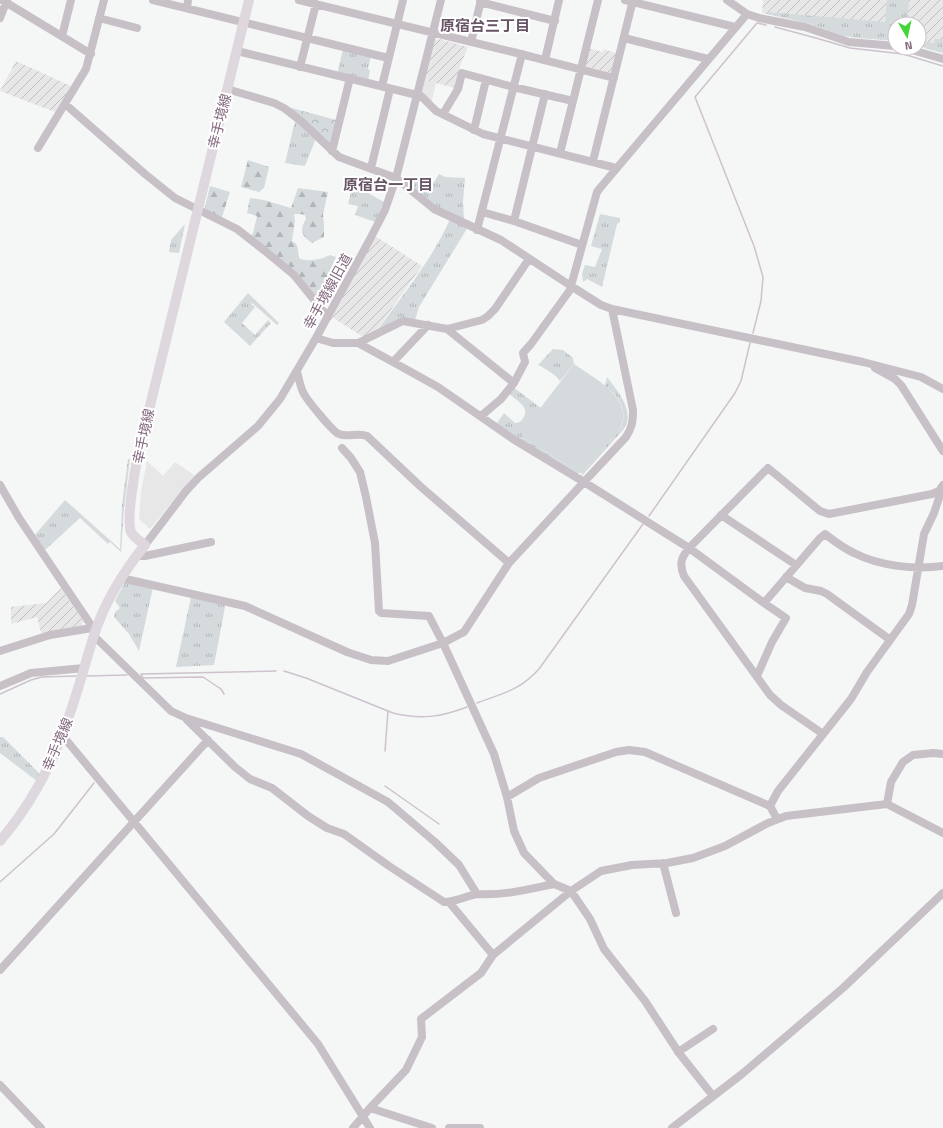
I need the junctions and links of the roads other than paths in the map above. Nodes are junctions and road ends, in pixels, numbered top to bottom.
1 (71, 0) edge
2 (104, 0) edge
3 (153, 0) edge
4 (248, 0) edge
5 (299, 0) edge
6 (403, 0) edge
7 (441, 0) edge
8 (560, 0) edge
9 (598, 0) edge
10 (727, 0) edge
11 (5, 1) edge
12 (481, 1) edge
13 (630, 1) edge
14 (188, 4) edge
15 (316, 4) junction
16 (747, 14) junction
17 (0, 18) edge
18 (99, 18) junction
19 (555, 21) junction
20 (243, 23) junction
21 (397, 24) junction
22 (735, 27) junction
23 (137, 28) dead end
24 (433, 33) junction
25 (62, 36) junction
26 (308, 38) junction
27 (624, 38) junction
28 (471, 42) junction
29 (887, 45) edge
30 (237, 51) junction
31 (91, 54) junction
32 (522, 54) junction
33 (927, 54) edge
34 (388, 58) junction
35 (708, 59) junction
36 (943, 59) edge
37 (545, 60) junction
38 (300, 67) junction
39 (581, 70) junction
40 (350, 78) junction
41 (614, 78) junction
42 (486, 80) junction
43 (382, 86) junction
44 (513, 87) junction
45 (227, 89) junction
46 (390, 89) junction
47 (545, 94) junction
48 (417, 95) junction
49 (573, 101) junction
50 (66, 104) junction
51 (443, 114) junction
52 (474, 130) junction
53 (500, 138) junction
54 (532, 146) junction
55 (38, 148) dead end
56 (332, 151) junction
57 (560, 153) junction
58 (594, 161) junction
59 (371, 168) junction
60 (616, 168) junction
61 (396, 178) junction
62 (198, 209) junction
63 (482, 212) junction
64 (514, 220) junction
65 (477, 230) junction
66 (582, 245) junction
67 (530, 259) junction
68 (570, 286) junction
69 (612, 309) junction
70 (328, 317) junction
71 (428, 325) junction
72 (447, 329) junction
73 (316, 338) junction
74 (358, 343) junction
75 (393, 362) junction
76 (864, 362) junction
77 (296, 372) junction
78 (514, 382) junction
79 (943, 389) edge
80 (481, 416) junction
81 (342, 448) dead end
82 (943, 451) edge
83 (584, 482) junction
84 (0, 485) edge
85 (941, 488) edge
86 (721, 515) junction
87 (211, 542) dead end
88 (145, 545) junction
89 (689, 548) junction
90 (137, 556) junction
91 (509, 563) junction
92 (796, 565) junction
93 (943, 566) edge
94 (918, 567) junction
95 (786, 577) junction
96 (121, 578) junction
97 (764, 603) junction
98 (94, 632) junction
99 (889, 640) junction
100 (443, 643) junction
101 (0, 651) edge
102 (84, 668) junction
103 (757, 676) junction
104 (0, 686) edge
105 (186, 718) junction
106 (823, 734) junction
107 (62, 735) junction
108 (208, 740) junction
109 (943, 754) edge
110 (507, 797) junction
111 (887, 804) junction
112 (770, 806) junction
113 (777, 819) junction
114 (134, 822) junction
115 (943, 833) edge
116 (0, 841) edge
117 (663, 863) junction
118 (554, 884) junction
119 (571, 891) junction
120 (943, 893) edge
121 (477, 894) junction
122 (449, 902) junction
123 (676, 913) dead end
124 (493, 955) junction
125 (0, 970) edge
126 (712, 1029) dead end
127 (678, 1052) junction
128 (0, 1084) edge
129 (713, 1096) junction
130 (370, 1108) junction
131 (363, 1117) junction
132 (41, 1128) edge
133 (353, 1128) edge
134 (370, 1128) edge
135 (432, 1128) edge
136 (449, 1128) edge
137 (480, 1128) edge
138 (672, 1128) edge

1 - 25 street
2 - 18 street
3 - 14 street
4 - 20 main road, 幸手境線
5 - 15 street
6 - 21 street
7 - 24 street, 幸手境線旧道
8 - 19 street
9 - 39 street
10 - 16 street
11 - 17 street
11 - 25 street
12 - 19 street
12 - 28 street
13 - 22 street
13 - 27 street
14 - 20 street
15 - 21 street
15 - 26 street
16 - 22 street
16 - 29 street
18 - 23 street
18 - 31 street
19 - 37 street
20 - 26 street
20 - 30 main road, 幸手境線
21 - 24 street
21 - 34 street
22 - 35 street
24 - 28 street
24 - 48 street, 幸手境線旧道
25 - 31 street
26 - 34 street
26 - 38 street
27 - 35 street
27 - 41 street
28 - 32 street
30 - 38 street
30 - 45 main road, 幸手境線
31 - 50 street
32 - 37 street
32 - 44 street
33 - 36 street
34 - 43 street
35 - 60 street
37 - 39 street
38 - 40 street
39 - 41 street
39 - 49 street
40 - 43 street
40 - 56 street
41 - 58 street
42 - 44 street
42 - 51 street
42 - 52 street
43 - 46 street
44 - 47 street
44 - 53 street
45 - 56 street
45 - 62 main road, 幸手境線
46 - 48 street
46 - 59 street
47 - 49 street
47 - 54 street
48 - 51 street
48 - 61 street, 幸手境線旧道
49 - 57 street
50 - 55 street
50 - 62 street
51 - 52 street
52 - 53 street
53 - 54 street
53 - 63 street
54 - 57 street
54 - 64 street
56 - 59 street
57 - 58 street
58 - 60 street
59 - 61 street
60 - 66 street
61 - 65 street
61 - 70 street, 幸手境線旧道
62 - 70 street
62 - 88 main road, 幸手境線
63 - 64 street
63 - 65 street
64 - 66 street
65 - 67 street
66 - 68 street
67 - 68 street
67 - 72 street
68 - 69 street
68 - 78 street
69 - 76 street
69 - 83 street
70 - 73 street, 幸手境線旧道
71 - 72 street
71 - 74 street
71 - 75 street
72 - 78 street
73 - 74 street
73 - 77 street, 幸手境線旧道
74 - 75 street
75 - 80 street
76 - 79 street
76 - 82 street
77 - 88 street, 幸手境線旧道
77 - 91 street
78 - 80 street
80 - 83 street
81 - 100 street
83 - 89 street
83 - 91 street
84 - 98 street
85 - 86 street
85 - 94 street
86 - 89 street
86 - 92 street
87 - 90 street
88 - 90 main road, 幸手境線
89 - 97 street
89 - 103 street
90 - 96 main road, 幸手境線
91 - 100 street
92 - 94 street
92 - 95 street
93 - 94 street
94 - 99 street
95 - 97 street
95 - 99 street
96 - 98 main road, 幸手境線
96 - 100 street
97 - 103 street
98 - 101 street
98 - 102 main road, 幸手境線
98 - 105 street
99 - 106 street
100 - 110 street
102 - 104 street
102 - 107 main road, 幸手境線
103 - 106 street
105 - 108 street
105 - 121 street
106 - 112 street
107 - 114 street
107 - 116 main road, 幸手境線
108 - 114 street
108 - 122 street
109 - 111 street
110 - 112 street
110 - 118 street
111 - 113 street
111 - 115 street
112 - 113 street
113 - 117 street
114 - 125 street
114 - 131 street
117 - 119 street
117 - 123 street
118 - 119 street
118 - 121 street
119 - 124 street
119 - 127 street
120 - 129 street
121 - 122 street
122 - 124 street
124 - 130 street
126 - 127 street
127 - 129 street
128 - 132 street
129 - 138 street
130 - 131 street
130 - 135 street
131 - 133 street
131 - 134 street
136 - 137 street

